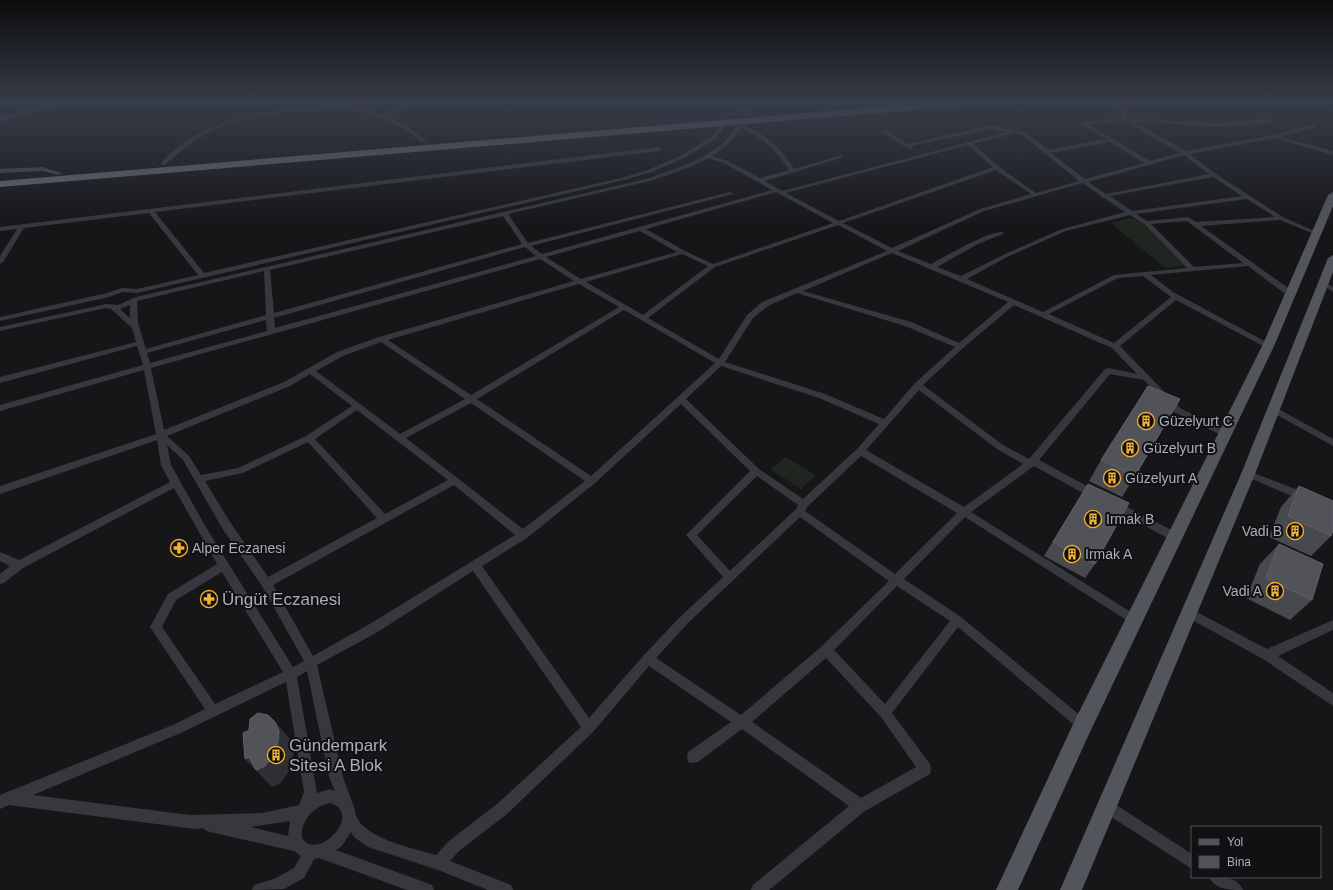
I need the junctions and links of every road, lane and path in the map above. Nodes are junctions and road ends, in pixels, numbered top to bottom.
1 (186, 145) edge
2 (384, 145) edge
3 (473, 145) edge
4 (703, 145) edge
5 (722, 145) edge
6 (770, 145) edge
7 (913, 145) edge
8 (963, 145) edge
9 (971, 145) edge
10 (1038, 145) edge
11 (1087, 145) edge
12 (1118, 145) edge
13 (1170, 145) edge
14 (1229, 145) edge
15 (1303, 145) edge
16 (906, 146) joint
17 (659, 149) dead end
18 (1047, 152) junction
19 (1185, 153) junction
20 (1333, 153) edge
21 (921, 155) junction
22 (707, 156) junction
23 (841, 156) dead end
24 (1149, 163) junction
25 (163, 164) junction
26 (665, 164) junction
27 (682, 168) junction
28 (997, 168) junction
29 (0, 171) edge
30 (792, 171) junction
31 (58, 173) junction
32 (1214, 175) junction
33 (0, 177) edge
34 (760, 180) junction
35 (1083, 181) junction
36 (0, 185) edge
37 (779, 192) junction
38 (730, 194) dead end
39 (1034, 194) junction
40 (1333, 194) edge
41 (1103, 196) junction
42 (1246, 197) junction
43 (151, 211) junction
44 (1128, 213) junction
45 (505, 214) junction
46 (1281, 218) junction
47 (626, 220) junction
48 (836, 223) junction
49 (1146, 223) junction
50 (1196, 224) junction
51 (21, 227) junction
52 (0, 229) edge
53 (643, 229) junction
54 (1001, 233) dead end
55 (1316, 233) junction
56 (526, 245) junction
57 (683, 252) junction
58 (892, 252) junction
59 (542, 257) junction
60 (1333, 258) edge
61 (0, 262) edge
62 (1250, 264) junction
63 (713, 266) junction
64 (931, 266) junction
65 (267, 269) junction
66 (1192, 269) junction
67 (1144, 273) junction
68 (202, 275) junction
69 (961, 279) junction
70 (579, 281) junction
71 (1328, 286) edge
72 (137, 291) junction
73 (797, 291) junction
74 (1291, 294) junction
75 (109, 296) junction
76 (1176, 297) junction
77 (134, 300) junction
78 (1012, 302) junction
79 (110, 306) junction
80 (625, 307) junction
81 (1042, 315) junction
82 (270, 316) junction
83 (643, 318) junction
84 (0, 319) edge
85 (136, 328) junction
86 (0, 329) edge
87 (271, 332) junction
88 (382, 339) junction
89 (1268, 345) junction
90 (960, 346) junction
91 (1115, 346) junction
92 (142, 347) junction
93 (720, 362) junction
94 (147, 366) junction
95 (310, 370) junction
96 (1145, 378) junction
97 (0, 380) edge
98 (918, 386) junction
99 (682, 399) junction
100 (472, 400) junction
101 (358, 406) junction
102 (0, 408) edge
103 (1273, 410) junction
104 (886, 423) junction
105 (1224, 433) junction
106 (160, 435) junction
107 (308, 438) junction
108 (400, 438) junction
109 (1333, 443) edge
110 (860, 451) junction
111 (1031, 462) junction
112 (756, 471) junction
113 (1248, 474) junction
114 (198, 479) junction
115 (455, 480) junction
116 (592, 481) junction
117 (176, 483) junction
118 (0, 490) edge
119 (1315, 506) edge
120 (801, 508) junction
121 (964, 512) junction
122 (384, 519) junction
123 (523, 535) junction
124 (1175, 537) junction
125 (0, 556) edge
126 (19, 565) junction
127 (224, 565) junction
128 (476, 565) junction
129 (729, 578) junction
130 (0, 580) edge
131 (896, 580) junction
132 (266, 584) junction
133 (1189, 613) junction
134 (957, 620) junction
135 (1135, 620) junction
136 (1333, 625) edge
137 (826, 650) junction
138 (1267, 655) junction
139 (648, 659) junction
140 (311, 663) junction
141 (291, 674) junction
142 (1333, 700) edge
143 (213, 712) junction
144 (885, 713) junction
145 (742, 722) junction
146 (1083, 725) junction
147 (589, 728) junction
148 (693, 757) dead end
149 (5, 800) edge
150 (345, 802) junction
151 (860, 806) junction
152 (1107, 806) junction
153 (304, 810) junction
154 (349, 817) junction
155 (191, 821) junction
156 (298, 845) junction
157 (314, 852) junction
158 (1191, 861) edge
159 (438, 863) junction
160 (1218, 878) edge
161 (259, 890) edge
162 (428, 890) edge
163 (506, 890) edge
164 (758, 890) edge
165 (1007, 890) edge
166 (1071, 890) edge
167 (1236, 890) edge

1 - 25 street
2 - 25 highway
3 - 36 highway
4 - 26 street
5 - 22 street
6 - 30 street
7 - 16 street
8 - 21 street
9 - 28 street
10 - 18 street
11 - 18 street
12 - 24 street
13 - 19 street
14 - 19 street
15 - 20 street
16 - 21 street
17 - 43 street
18 - 35 street
19 - 24 street
19 - 32 street
21 - 37 street
22 - 27 street
22 - 34 street
23 - 30 street
24 - 35 street
25 - 31 highway
26 - 27 street
26 - 68 street
27 - 45 street
28 - 39 street
28 - 48 street
29 - 31 street
30 - 34 street
31 - 33 highway
32 - 41 street
32 - 42 street
34 - 37 street
35 - 39 street
35 - 41 street
37 - 48 street
37 - 53 street
38 - 47 street
39 - 58 street
40 - 55 main road
41 - 44 street
42 - 44 street
42 - 46 street
43 - 51 street
43 - 68 street
44 - 49 street
44 - 69 street
45 - 56 street
45 - 65 street
46 - 50 street
46 - 55 street
47 - 53 street
47 - 56 street
48 - 58 street
48 - 63 street
49 - 50 street
49 - 66 street
50 - 62 street
51 - 52 street
51 - 61 street
53 - 57 street
53 - 59 street
54 - 64 street
55 - 74 main road
56 - 59 street
56 - 82 street
57 - 63 street
57 - 70 street
58 - 64 street
58 - 73 street
59 - 70 street
59 - 87 street
60 - 71 main road
62 - 66 street
62 - 74 street
63 - 83 street
64 - 69 street
65 - 77 street
65 - 82 street
66 - 67 street
67 - 76 street
67 - 81 street
68 - 72 street
69 - 78 street
70 - 80 street
70 - 88 street
71 - 103 main road
72 - 75 street
72 - 77 street
73 - 90 street
73 - 93 street
74 - 89 main road
75 - 79 street
75 - 84 street
76 - 89 street
76 - 91 street
77 - 79 street
77 - 85 street
78 - 81 street
78 - 90 street
79 - 85 street
79 - 86 street
80 - 83 street
80 - 100 street
81 - 91 street
82 - 87 street
82 - 92 street
83 - 93 street
85 - 92 street
87 - 94 street
88 - 95 street
88 - 100 street
89 - 105 main road
90 - 98 street
91 - 96 street
92 - 94 street
92 - 97 street
93 - 99 street
93 - 104 street
94 - 102 street
94 - 106 street
95 - 101 street
95 - 106 street
96 - 105 street
96 - 111 street
98 - 104 street
98 - 111 street
99 - 112 street
99 - 116 street
100 - 108 street
100 - 116 street
101 - 107 street
101 - 108 street
103 - 109 street
103 - 113 main road
104 - 110 street
105 - 124 main road
106 - 114 street
106 - 117 street
106 - 118 street
107 - 114 street
107 - 122 street
108 - 115 street
110 - 120 street
110 - 121 street
111 - 121 street
111 - 124 street
112 - 120 street
112 - 129 street
113 - 119 street
113 - 133 main road
114 - 132 street
115 - 122 street
115 - 123 street
116 - 123 street
117 - 126 street
117 - 127 street
120 - 129 street
120 - 131 street
121 - 131 street
121 - 135 street
122 - 132 street
123 - 128 street
124 - 135 main road
125 - 126 street
126 - 130 street
127 - 141 street
127 - 143 street
128 - 140 street
128 - 147 street
129 - 139 street
131 - 134 street
131 - 137 street
132 - 140 street
133 - 138 street
133 - 152 main road
134 - 144 street
134 - 146 street
135 - 146 main road
136 - 138 street
137 - 144 street
137 - 145 street
138 - 142 street
139 - 145 street
139 - 147 street
140 - 141 street
140 - 150 street
141 - 143 street
141 - 153 street
143 - 149 street
144 - 151 street
145 - 148 street
145 - 151 street
146 - 165 main road
147 - 159 street
149 - 155 street
150 - 153 street
150 - 154 street
151 - 164 street
152 - 158 street
152 - 166 main road
153 - 155 street
153 - 156 street
154 - 157 street
154 - 159 street
155 - 156 street
156 - 157 street
157 - 161 street
157 - 162 street
159 - 163 street
160 - 167 street

